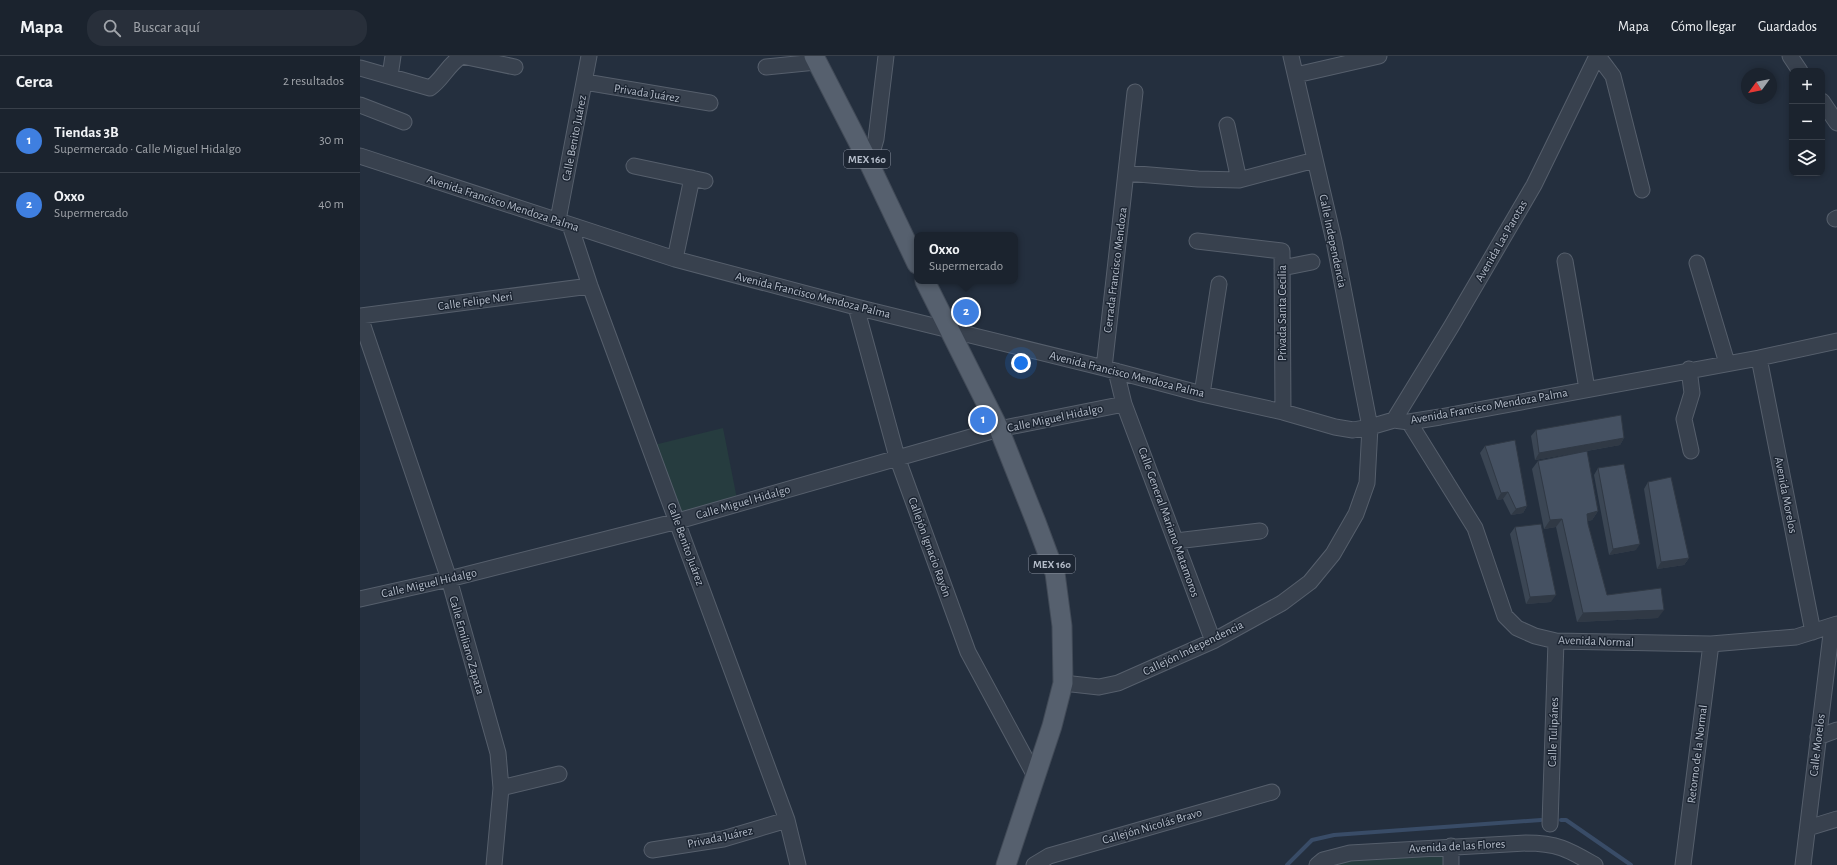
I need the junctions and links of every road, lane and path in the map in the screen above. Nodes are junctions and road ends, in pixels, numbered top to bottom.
1 (393, 56) edge
2 (886, 56) edge
3 (1291, 56) edge
4 (1379, 56) edge
5 (1598, 56) edge
6 (1790, 56) edge
7 (585, 57) edge
8 (815, 59) edge
9 (515, 67) dead end
10 (766, 67) dead end
11 (360, 68) edge
12 (1798, 68) edge
13 (390, 76) junction
14 (1296, 76) junction
15 (585, 82) junction
16 (1136, 92) dead end
17 (710, 103) dead end
18 (1823, 104) edge
19 (360, 106) edge
20 (404, 122) dead end
21 (1837, 123) edge
22 (1227, 125) dead end
23 (360, 156) edge
24 (1315, 160) junction
25 (869, 163) junction
26 (634, 166) dead end
27 (1126, 173) junction
28 (1239, 180) junction
29 (1642, 190) dead end
30 (564, 222) junction
31 (1197, 241) dead end
32 (914, 258) edge
33 (675, 259) junction
34 (1565, 261) dead end
35 (1312, 262) dead end
36 (1697, 263) dead end
37 (1282, 268) junction
38 (926, 284) edge
39 (1219, 284) dead end
40 (590, 286) junction
41 (856, 307) junction
42 (360, 316) edge
43 (948, 329) junction
44 (1837, 341) edge
45 (1760, 358) junction
46 (1727, 363) junction
47 (1110, 369) junction
48 (1689, 370) junction
49 (1586, 389) junction
50 (1202, 394) junction
51 (1124, 404) junction
52 (1283, 412) junction
53 (1394, 420) junction
54 (1409, 422) junction
55 (1370, 428) junction
56 (999, 430) junction
57 (1691, 451) dead end
58 (897, 458) junction
59 (678, 521) junction
60 (1260, 531) dead end
61 (1176, 541) junction
62 (449, 579) junction
63 (360, 600) edge
64 (1835, 625) edge
65 (1813, 632) junction
66 (1213, 641) junction
67 (1556, 641) junction
68 (1711, 644) junction
69 (1063, 684) junction
70 (1837, 730) edge
71 (1818, 737) junction
72 (559, 774) dead end
73 (1035, 776) junction
74 (502, 788) junction
75 (1272, 792) dead end
76 (1837, 819) edge
77 (787, 820) junction
78 (1550, 824) dead end
79 (1808, 828) junction
80 (1451, 846) junction
81 (652, 850) dead end
82 (1570, 858) edge
83 (494, 865) edge
84 (798, 865) edge
85 (1006, 865) edge
86 (1034, 865) edge
87 (1317, 865) edge
88 (1451, 865) edge
89 (1595, 865) edge
90 (1683, 865) edge
91 (1803, 865) edge

1 - 13 street
2 - 25 street
3 - 14 street, Calle Independencia
4 - 14 street
5 - 29 street
5 - 53 street, Avenida Las Parotas
6 - 12 street
7 - 15 street, Calle Benito Juárez
8 - 10 street
8 - 25 main road, MEX 160
9 - 13 street
11 - 13 street
14 - 24 street, Calle Independencia
15 - 17 street, Privada Juárez
15 - 30 street, Calle Benito Juárez
16 - 27 street, Cerrada Francisco Mendoza
18 - 21 street
19 - 20 street
22 - 28 street
23 - 30 street, Avenida Francisco Mendoza Palma
24 - 28 street
24 - 55 street, Calle Independencia
25 - 32 main road, MEX 160
26 - 33 street
27 - 28 street
27 - 47 street, Cerrada Francisco Mendoza
30 - 33 street, Avenida Francisco Mendoza Palma
30 - 40 street, Calle Benito Juárez
31 - 37 street, Privada Santa Cecilia
33 - 41 street, Avenida Francisco Mendoza Palma
34 - 49 street
35 - 37 street
36 - 46 street
37 - 52 street, Privada Santa Cecilia
38 - 43 main road, MEX 160
39 - 50 street
40 - 42 street, Calle Felipe Neri
40 - 59 street, Calle Benito Juárez
41 - 43 street, Avenida Francisco Mendoza Palma
41 - 58 street, Callejón Ignacio Rayón
42 - 62 street, Calle Emiliano Zapata
43 - 47 street, Avenida Francisco Mendoza Palma
43 - 56 main road, MEX 160
44 - 45 street, Avenida Francisco Mendoza Palma
45 - 46 street, Avenida Francisco Mendoza Palma
45 - 65 street, Avenida Morelos
46 - 48 street, Avenida Francisco Mendoza Palma
47 - 50 street, Avenida Francisco Mendoza Palma
47 - 51 street, Calle General Mariano Matamoros
48 - 49 street, Avenida Francisco Mendoza Palma
48 - 57 street
49 - 54 street, Avenida Francisco Mendoza Palma
50 - 52 street, Avenida Francisco Mendoza Palma
51 - 56 street, Calle Miguel Hidalgo
51 - 61 street, Calle General Mariano Matamoros
52 - 55 street, Avenida Francisco Mendoza Palma
53 - 54 street, Avenida Francisco Mendoza Palma
53 - 55 street, Avenida Francisco Mendoza Palma
54 - 67 street, Avenida Normal
55 - 66 street, Callejón Independencia
56 - 58 street, Calle Miguel Hidalgo
56 - 69 main road, MEX 160
58 - 59 street, Calle Miguel Hidalgo
58 - 73 street, Callejón Ignacio Rayón
59 - 62 street, Calle Miguel Hidalgo
59 - 77 street, Calle Benito Juárez
60 - 61 street
61 - 66 street, Calle General Mariano Matamoros
62 - 63 street, Calle Miguel Hidalgo
62 - 74 street, Calle Emiliano Zapata
64 - 65 street, Avenida Normal
64 - 71 street, Calle Morelos
65 - 68 street, Avenida Normal
66 - 69 street, Callejón Independencia
67 - 68 street, Avenida Normal
67 - 78 street, Calle Tulipánes
68 - 90 street, Retorno de la Normal
69 - 73 main road, MEX 160
70 - 71 street
71 - 79 street, Calle Morelos
72 - 74 street
73 - 85 main road, MEX 160
74 - 83 street, Calle Emiliano Zapata
75 - 86 street, Callejón Nicolás Bravo
76 - 79 street
77 - 81 street, Privada Juárez
77 - 84 street, Calle Benito Juárez
79 - 91 street, Calle Morelos
80 - 82 street, Avenida de las Flores
80 - 87 street, Avenida de las Flores
80 - 88 street
82 - 89 street, Avenida de las Flores

